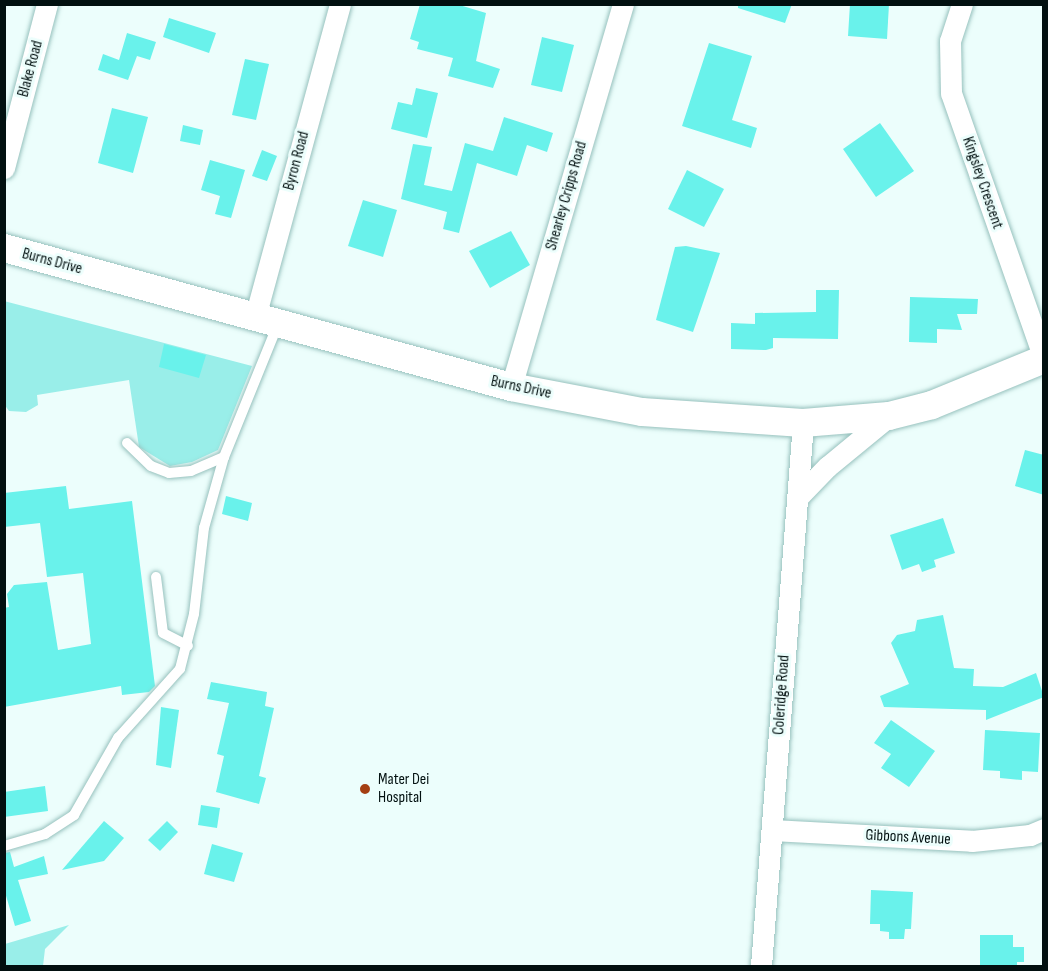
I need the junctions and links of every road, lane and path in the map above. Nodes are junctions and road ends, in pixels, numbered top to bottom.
1 (48, 4) edge
2 (340, 4) edge
3 (622, 4) edge
4 (962, 4) edge
5 (4, 168) edge
6 (4, 248) edge
7 (266, 321) junction
8 (1044, 359) edge
9 (510, 387) junction
10 (890, 416) junction
11 (803, 423) junction
12 (127, 443) dead end
13 (224, 457) junction
14 (798, 497) junction
15 (156, 577) dead end
16 (188, 646) junction
17 (1044, 829) edge
18 (772, 830) junction
19 (4, 846) edge
20 (761, 966) edge

1 - 5 street, Blake Road
2 - 7 street, Byron Road
3 - 9 street, Shearley Cripps Road
4 - 8 street, Kingsley Crescent
6 - 7 main road, Burns Drive
7 - 9 main road, Burns Drive
7 - 13 lane
8 - 10 main road, Burns Drive
9 - 11 main road, Burns Drive
10 - 11 main road, Burns Drive
10 - 14 street
11 - 14 street, Coleridge Road
12 - 13 lane
13 - 16 lane
14 - 18 street, Coleridge Road
15 - 16 lane
16 - 19 lane
17 - 18 street, Gibbons Avenue
18 - 20 street, Coleridge Road

